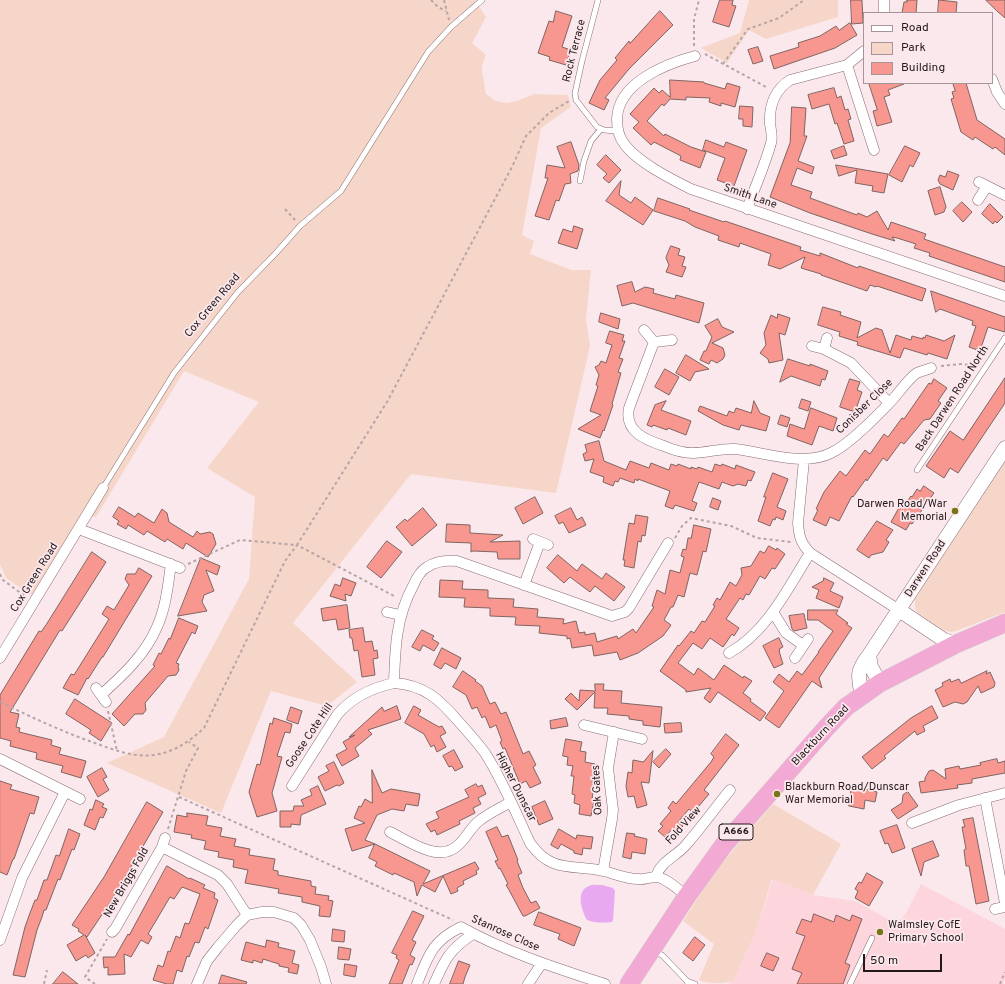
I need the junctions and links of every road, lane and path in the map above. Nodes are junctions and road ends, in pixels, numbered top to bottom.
1 (431, 0) edge
2 (444, 0) edge
3 (482, 0) edge
4 (598, 0) edge
5 (699, 0) edge
6 (804, 0) edge
7 (884, 0) edge
8 (446, 10) junction
9 (884, 12) edge
10 (451, 27) junction
11 (863, 51) edge
12 (695, 58) junction
13 (723, 64) junction
14 (847, 65) junction
15 (993, 82) edge
16 (776, 92) junction
17 (576, 97) junction
18 (1005, 104) edge
19 (601, 129) junction
20 (617, 131) junction
21 (864, 154) dead end
22 (580, 182) dead end
23 (1005, 195) edge
24 (978, 200) dead end
25 (285, 209) dead end
26 (747, 209) junction
27 (300, 226) junction
28 (1005, 296) edge
29 (644, 330) dead end
30 (827, 338) dead end
31 (1005, 338) edge
32 (672, 340) dead end
33 (654, 342) junction
34 (812, 346) dead end
35 (824, 349) junction
36 (986, 367) junction
37 (931, 368) joint
38 (889, 403) junction
39 (1005, 448) edge
40 (804, 460) junction
41 (917, 470) dead end
42 (103, 488) joint
43 (79, 529) junction
44 (541, 542) dead end
45 (668, 542) joint
46 (802, 543) junction
47 (297, 545) junction
48 (810, 553) junction
49 (176, 566) junction
50 (0, 574) edge
51 (524, 585) junction
52 (405, 602) junction
53 (33, 603) junction
54 (899, 610) junction
55 (387, 612) dead end
56 (773, 612) junction
57 (400, 615) junction
58 (1005, 623) edge
59 (956, 644) junction
60 (729, 653) dead end
61 (869, 655) junction
62 (0, 658) edge
63 (795, 658) dead end
64 (394, 683) junction
65 (880, 683) junction
66 (101, 695) joint
67 (862, 696) junction
68 (0, 702) edge
69 (584, 725) dead end
70 (614, 732) junction
71 (642, 739) dead end
72 (189, 742) junction
73 (117, 751) junction
74 (0, 760) edge
75 (292, 786) dead end
76 (730, 790) dead end
77 (65, 792) junction
78 (1005, 793) edge
79 (179, 797) junction
80 (80, 798) dead end
81 (985, 798) junction
82 (511, 802) junction
83 (912, 823) dead end
84 (405, 827) dead end
85 (164, 842) junction
86 (604, 871) junction
87 (656, 877) junction
88 (687, 896) junction
89 (1005, 903) edge
90 (1005, 907) edge
91 (995, 909) dead end
92 (247, 915) junction
93 (461, 928) junction
94 (112, 932) joint
95 (473, 934) junction
96 (872, 938) dead end
97 (0, 940) edge
98 (652, 950) junction
99 (542, 963) junction
100 (48, 970) dead end
101 (1005, 972) edge
102 (688, 982) edge
103 (44, 984) edge
104 (95, 984) edge
105 (197, 984) edge
106 (326, 984) edge
107 (417, 984) edge
108 (434, 984) edge
109 (528, 984) edge
110 (605, 984) edge
111 (629, 984) edge
112 (695, 984) edge
113 (850, 984) edge
114 (1000, 984) edge

1 - 8 path
2 - 8 path
3 - 10 lane, Cox Green Road
4 - 17 lane, Rock Terrace
5 - 12 path
6 - 13 path
7 - 9 street
8 - 10 path
10 - 27 lane, Cox Green Road
11 - 14 street
12 - 13 path
12 - 20 street
13 - 16 path
14 - 16 street
14 - 21 street
15 - 18 street
16 - 26 street
17 - 19 lane, Rock Terrace
17 - 47 path
19 - 20 lane
19 - 22 lane
20 - 26 street, Smith Lane
23 - 24 street
25 - 27 path
26 - 28 street, Smith Lane
27 - 42 lane, Cox Green Road
29 - 33 street
30 - 35 street
31 - 36 lane, Back Darwen Road North
32 - 33 street
33 - 40 street
34 - 35 street
35 - 38 street
36 - 37 path
36 - 41 lane, Back Darwen Road North
37 - 38 street, Conisber Close
38 - 40 street, Conisber Close
39 - 54 main road, Darwen Road
40 - 46 street
42 - 43 street, Cox Green Road
43 - 49 street
43 - 53 street, Cox Green Road
44 - 51 street
45 - 46 path
45 - 51 street
46 - 48 street
47 - 49 path
47 - 52 path
47 - 72 path
48 - 54 street
48 - 56 street
49 - 66 street
50 - 53 path
51 - 52 street
52 - 57 street
53 - 62 street, Cox Green Road
54 - 59 main road, Darwen Road
54 - 61 main road, Darwen Road
55 - 57 street
56 - 60 street
56 - 63 street
57 - 64 street
58 - 59 highway, Blackburn Road / A666
59 - 65 highway, Blackburn Road / A666
61 - 65 main road
61 - 67 main road, Darwen Road
64 - 75 street, Goose Cote Hill
64 - 82 street, Higher Dunscar
65 - 67 highway, Blackburn Road / A666
66 - 73 path
67 - 88 highway, Blackburn Road / A666
68 - 73 path
69 - 70 street
70 - 71 street
70 - 86 street, Oak Gates
72 - 73 path
72 - 79 path
74 - 77 street
76 - 87 street, Fold View
77 - 80 street
77 - 97 street
78 - 81 street
79 - 85 path
79 - 93 path
81 - 83 street
81 - 89 street
82 - 84 street
82 - 86 street, Higher Dunscar
85 - 92 street, New Briggs Fold
85 - 94 street, New Briggs Fold
86 - 87 street, Higher Dunscar
87 - 88 street
88 - 98 highway, Blackburn Road / A666
90 - 91 street
92 - 105 street
92 - 106 street
93 - 95 street, Stanrose Close
93 - 107 street, Stanrose Close
94 - 104 path
95 - 99 street, Stanrose Close
95 - 108 street
96 - 113 lane
98 - 102 lane
98 - 111 highway, Blackburn Road / A666
99 - 109 street, Stanrose Close
99 - 110 street, Stanrose Close
100 - 103 path
101 - 114 path
102 - 112 lane

